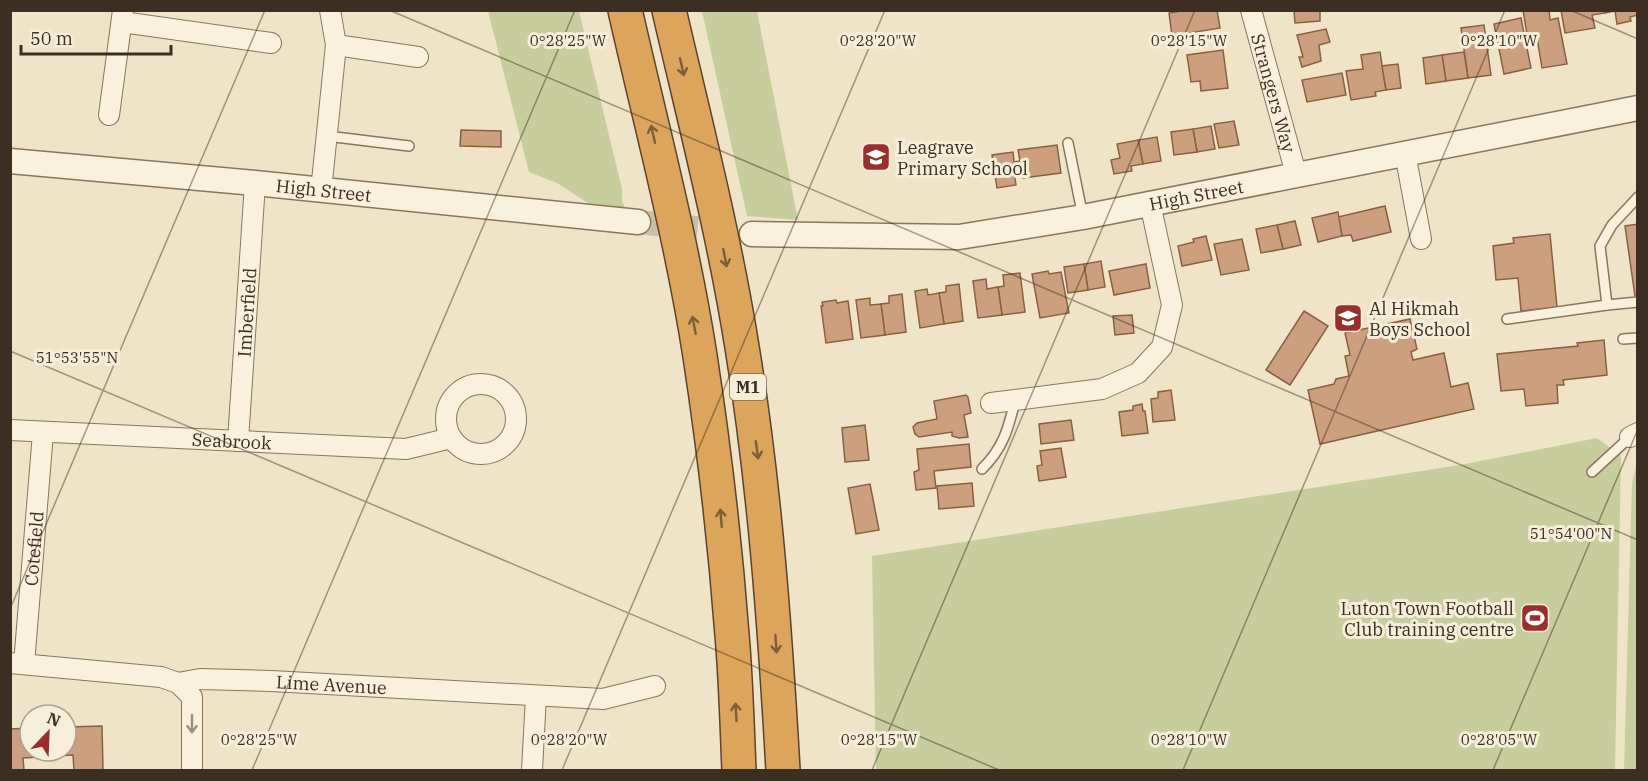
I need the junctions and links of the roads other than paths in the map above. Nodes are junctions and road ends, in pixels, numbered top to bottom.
1 (330, 10) edge
2 (625, 10) edge
3 (669, 10) edge
4 (1251, 10) edge
5 (123, 16) edge
6 (271, 43) dead end
7 (336, 45) junction
8 (418, 57) dead end
9 (1638, 108) edge
10 (110, 115) dead end
11 (327, 136) junction
12 (1068, 143) dead end
13 (409, 146) dead end
14 (1405, 153) junction
15 (10, 161) edge
16 (1296, 174) junction
17 (255, 183) junction
18 (321, 191) junction
19 (1638, 197) edge
20 (1150, 203) junction
21 (1083, 217) junction
22 (638, 222) tunnel mouth
23 (752, 234) tunnel mouth
24 (1421, 239) dead end
25 (1638, 302) edge
26 (1607, 305) junction
27 (1507, 319) dead end
28 (1638, 338) edge
29 (1623, 339) dead end
30 (1015, 401) junction
31 (991, 403) dead end
32 (10, 430) edge
33 (43, 433) junction
34 (1634, 435) edge
35 (451, 438) dead end
36 (238, 441) junction
37 (982, 469) dead end
38 (1592, 472) dead end
39 (17, 663) edge
40 (178, 683) junction
41 (655, 686) dead end
42 (536, 696) junction
43 (192, 771) edge
44 (532, 771) edge
45 (739, 771) edge
46 (783, 771) edge

1 - 7 street
45 -> 2 highway, M1
3 -> 46 highway, M1
4 - 16 street, Strangers Way
5 - 6 street
5 - 10 street
7 - 8 street
7 - 11 street
9 - 14 street, High Street
11 - 13 lane
11 - 18 street
12 - 21 lane
14 - 16 street, High Street
14 - 24 street
15 - 17 street, High Street
16 - 20 street, High Street
17 - 18 street, High Street
17 - 36 street, Imberfield
18 - 22 street, High Street
19 - 26 lane
20 - 21 street, High Street
20 - 30 street
21 - 23 street, High Street
25 - 26 lane
26 - 27 lane
28 - 29 lane
30 - 31 street
30 - 37 lane
32 - 33 street, Seabrook
33 - 36 street, Seabrook
33 - 39 street, Cotefield
34 - 38 lane
35 - 36 street, Seabrook
39 - 40 street, Lime Avenue
40 - 42 street, Lime Avenue
40 -> 43 street
41 - 42 street, Lime Avenue
42 - 44 street

